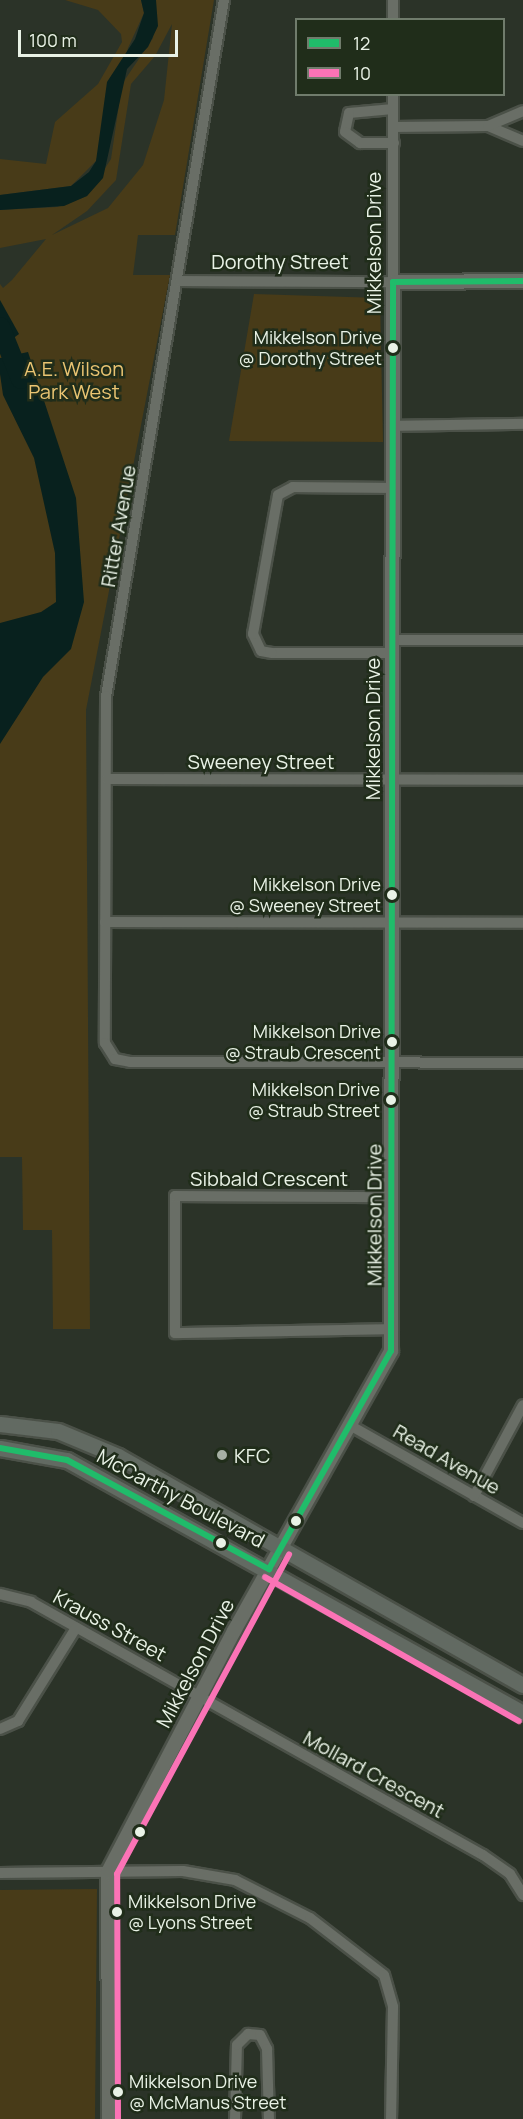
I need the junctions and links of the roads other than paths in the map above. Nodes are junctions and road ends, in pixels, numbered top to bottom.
1 (224, 0) edge
2 (393, 0) edge
3 (393, 18) edge
4 (393, 96) edge
5 (393, 109) junction
6 (523, 111) edge
7 (488, 126) junction
8 (393, 127) junction
9 (523, 141) edge
10 (394, 143) junction
11 (180, 281) junction
12 (523, 281) edge
13 (393, 282) junction
14 (523, 424) edge
15 (391, 426) junction
16 (391, 488) junction
17 (523, 640) edge
18 (391, 646) junction
19 (107, 779) junction
20 (391, 780) junction
21 (523, 780) edge
22 (105, 922) junction
23 (393, 922) junction
24 (523, 923) edge
25 (394, 1062) junction
26 (523, 1063) edge
27 (393, 1197) junction
28 (393, 1329) junction
29 (523, 1405) edge
30 (0, 1424) edge
31 (353, 1426) junction
32 (0, 1448) edge
33 (474, 1496) junction
34 (523, 1523) edge
35 (281, 1550) junction
36 (269, 1569) junction
37 (0, 1594) edge
38 (76, 1628) junction
39 (523, 1685) edge
40 (198, 1696) junction
41 (523, 1713) edge
42 (0, 1729) edge
43 (108, 1872) junction
44 (0, 1873) edge
45 (523, 1895) edge
46 (109, 2119) edge
47 (235, 2119) edge
48 (269, 2119) edge
49 (391, 2119) edge

1 - 11 street, Ritter Avenue
2 - 3 street
4 - 5 street, Mikkelson Drive
5 - 8 street, Mikkelson Drive
5 - 10 street
6 - 7 street
7 - 8 street
7 - 9 street
8 - 10 street, Mikkelson Drive
10 - 13 street, Mikkelson Drive
11 - 13 street, Dorothy Street
11 - 19 street, Ritter Avenue
12 - 13 street, Dorothy Street
13 - 15 street, Mikkelson Drive
14 - 15 street
15 - 16 street, Mikkelson Drive
16 - 18 street, Mikkelson Drive
16 - 18 street
17 - 18 street
18 - 20 street, Mikkelson Drive
19 - 20 street, Sweeney Street
19 - 22 street, Ritter Avenue
20 - 21 street, Sweeney Street
20 - 23 street, Mikkelson Drive
22 - 23 street
22 - 25 street, Ritter Avenue
23 - 24 street
23 - 25 street, Mikkelson Drive
25 - 26 street
25 - 27 street, Mikkelson Drive
27 - 28 street, Mikkelson Drive
27 - 28 street, Sibbald Crescent
28 - 31 street, Mikkelson Drive
29 - 33 street
30 - 35 main road, McCarthy Boulevard
31 - 33 street, Read Avenue
31 - 35 street, Mikkelson Drive
32 - 36 main road, McCarthy Boulevard
33 - 34 street, Read Avenue
35 - 36 street, Mikkelson Drive
35 - 39 main road, McCarthy Boulevard
36 - 40 street, Mikkelson Drive
36 - 41 main road, McCarthy Boulevard
37 - 38 street, Krauss Street
38 - 40 street, Krauss Street
38 - 42 street
40 - 43 street, Mikkelson Drive
40 - 45 street, Mollard Crescent
43 - 44 street
43 - 46 street, Mikkelson Drive
43 - 49 street
47 - 48 street

